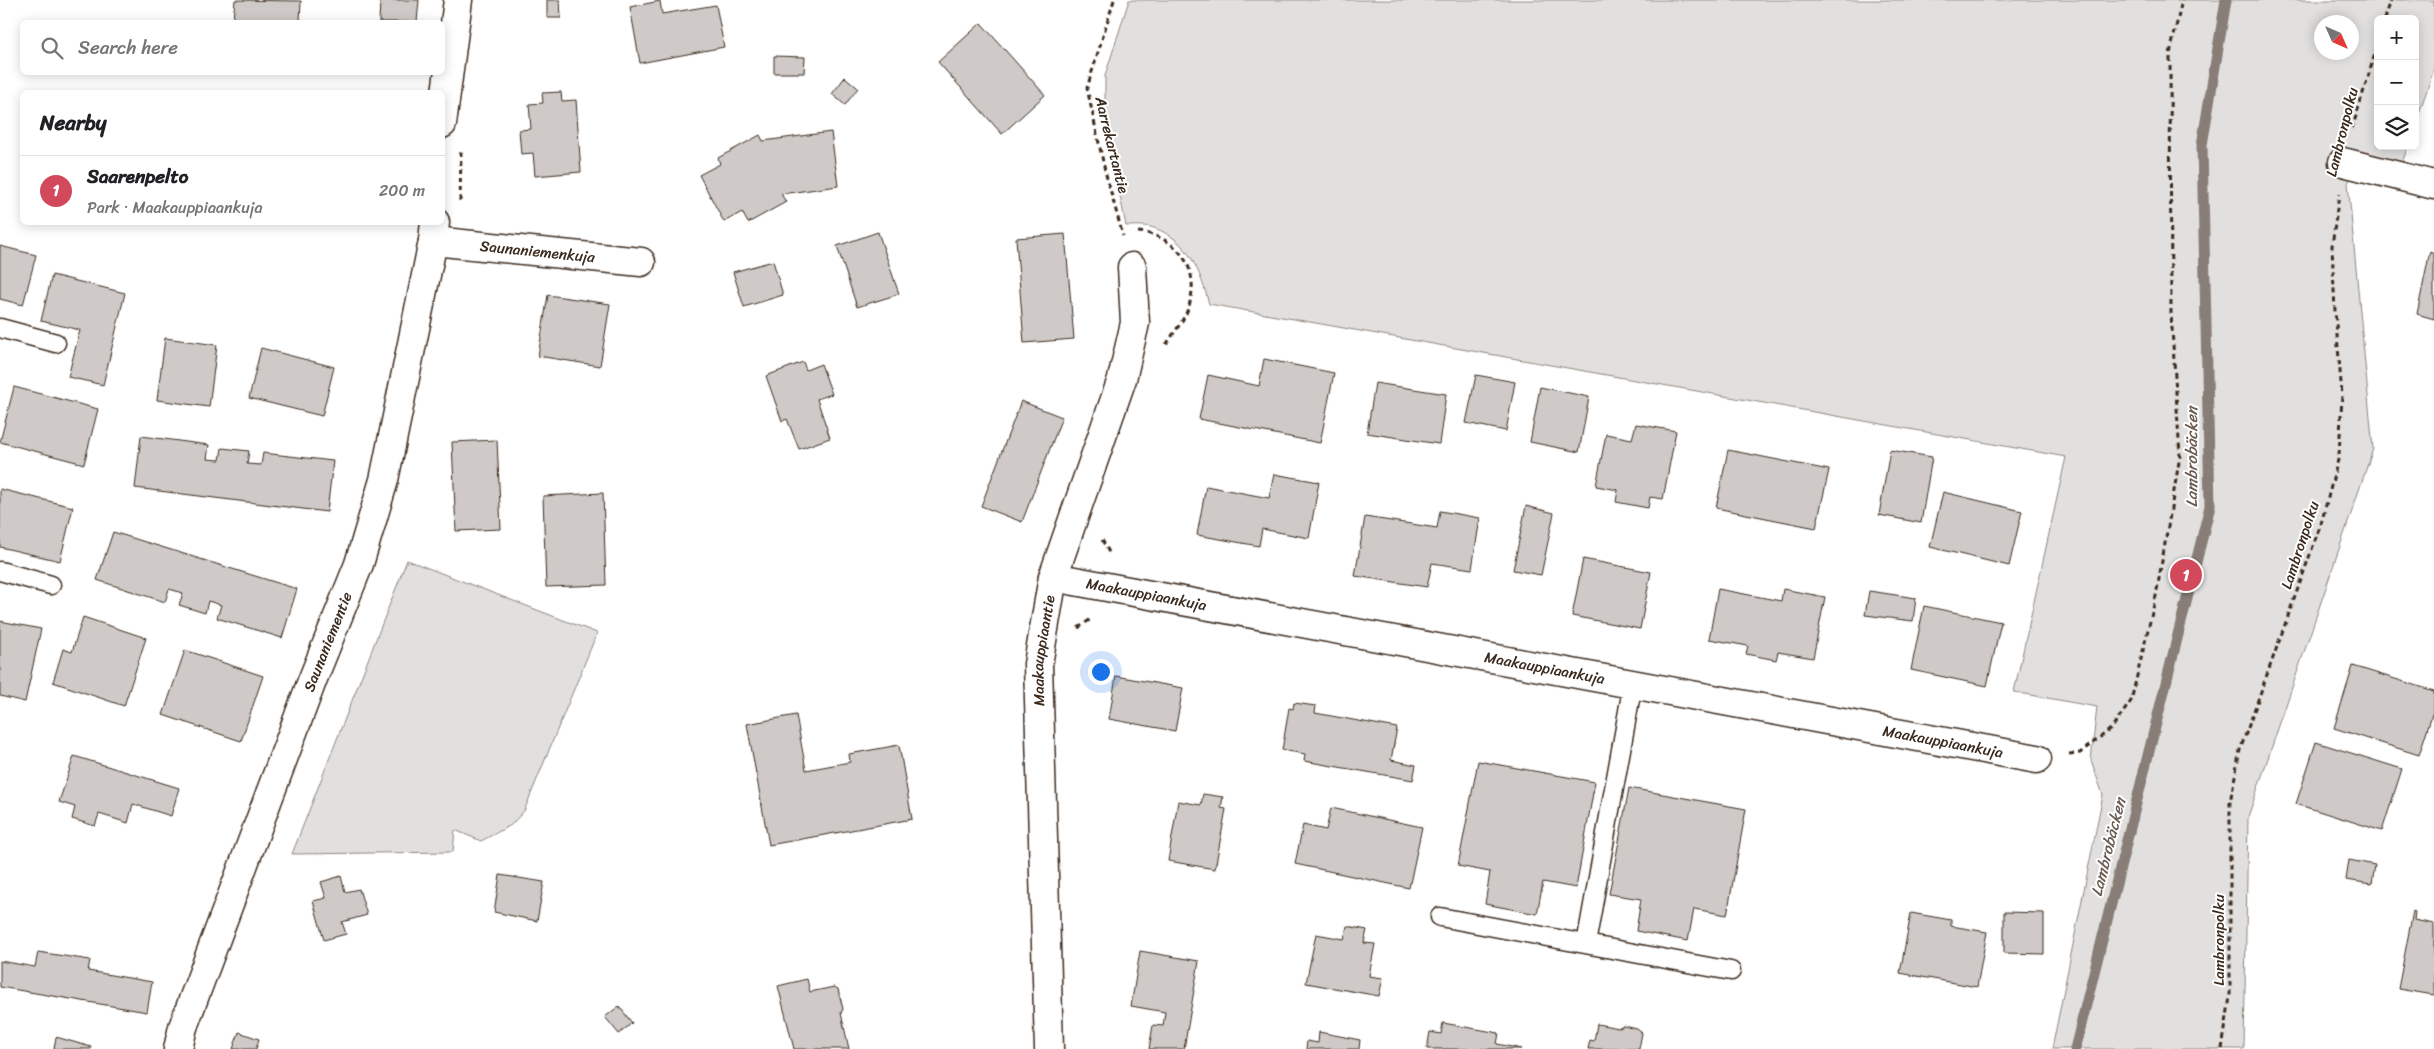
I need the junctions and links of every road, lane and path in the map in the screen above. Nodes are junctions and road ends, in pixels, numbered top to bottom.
1 (458, 0) edge
2 (1114, 0) edge
3 (2182, 0) edge
4 (2391, 0) edge
5 (2386, 15) edge
6 (2374, 57) edge
7 (445, 101) edge
8 (2343, 162) junction
9 (2434, 185) edge
10 (434, 232) edge
11 (641, 262) dead end
12 (1132, 267) joint
13 (0, 328) edge
14 (56, 343) dead end
15 (0, 571) edge
16 (1054, 577) junction
17 (51, 585) dead end
18 (1633, 683) junction
19 (2037, 759) joint
20 (1440, 916) dead end
21 (1586, 944) junction
22 (1731, 971) dead end
23 (178, 1049) edge
24 (1049, 1049) edge
25 (2222, 1049) edge

1 - 7 street
2 - 12 path, Aarrekartantie
3 - 19 path
4 - 5 path
6 - 8 path, Lambronpolku
8 - 9 street
8 - 25 path, Lambronpolku
10 - 11 street, Saunaniemenkuja
10 - 23 street, Saunaniementie
12 - 16 street, Maakauppiaantie
13 - 14 lane
15 - 17 lane
16 - 18 street, Maakauppiaankuja
16 - 24 street, Maakauppiaantie
18 - 19 street, Maakauppiaankuja
18 - 21 lane
20 - 21 lane
21 - 22 lane

